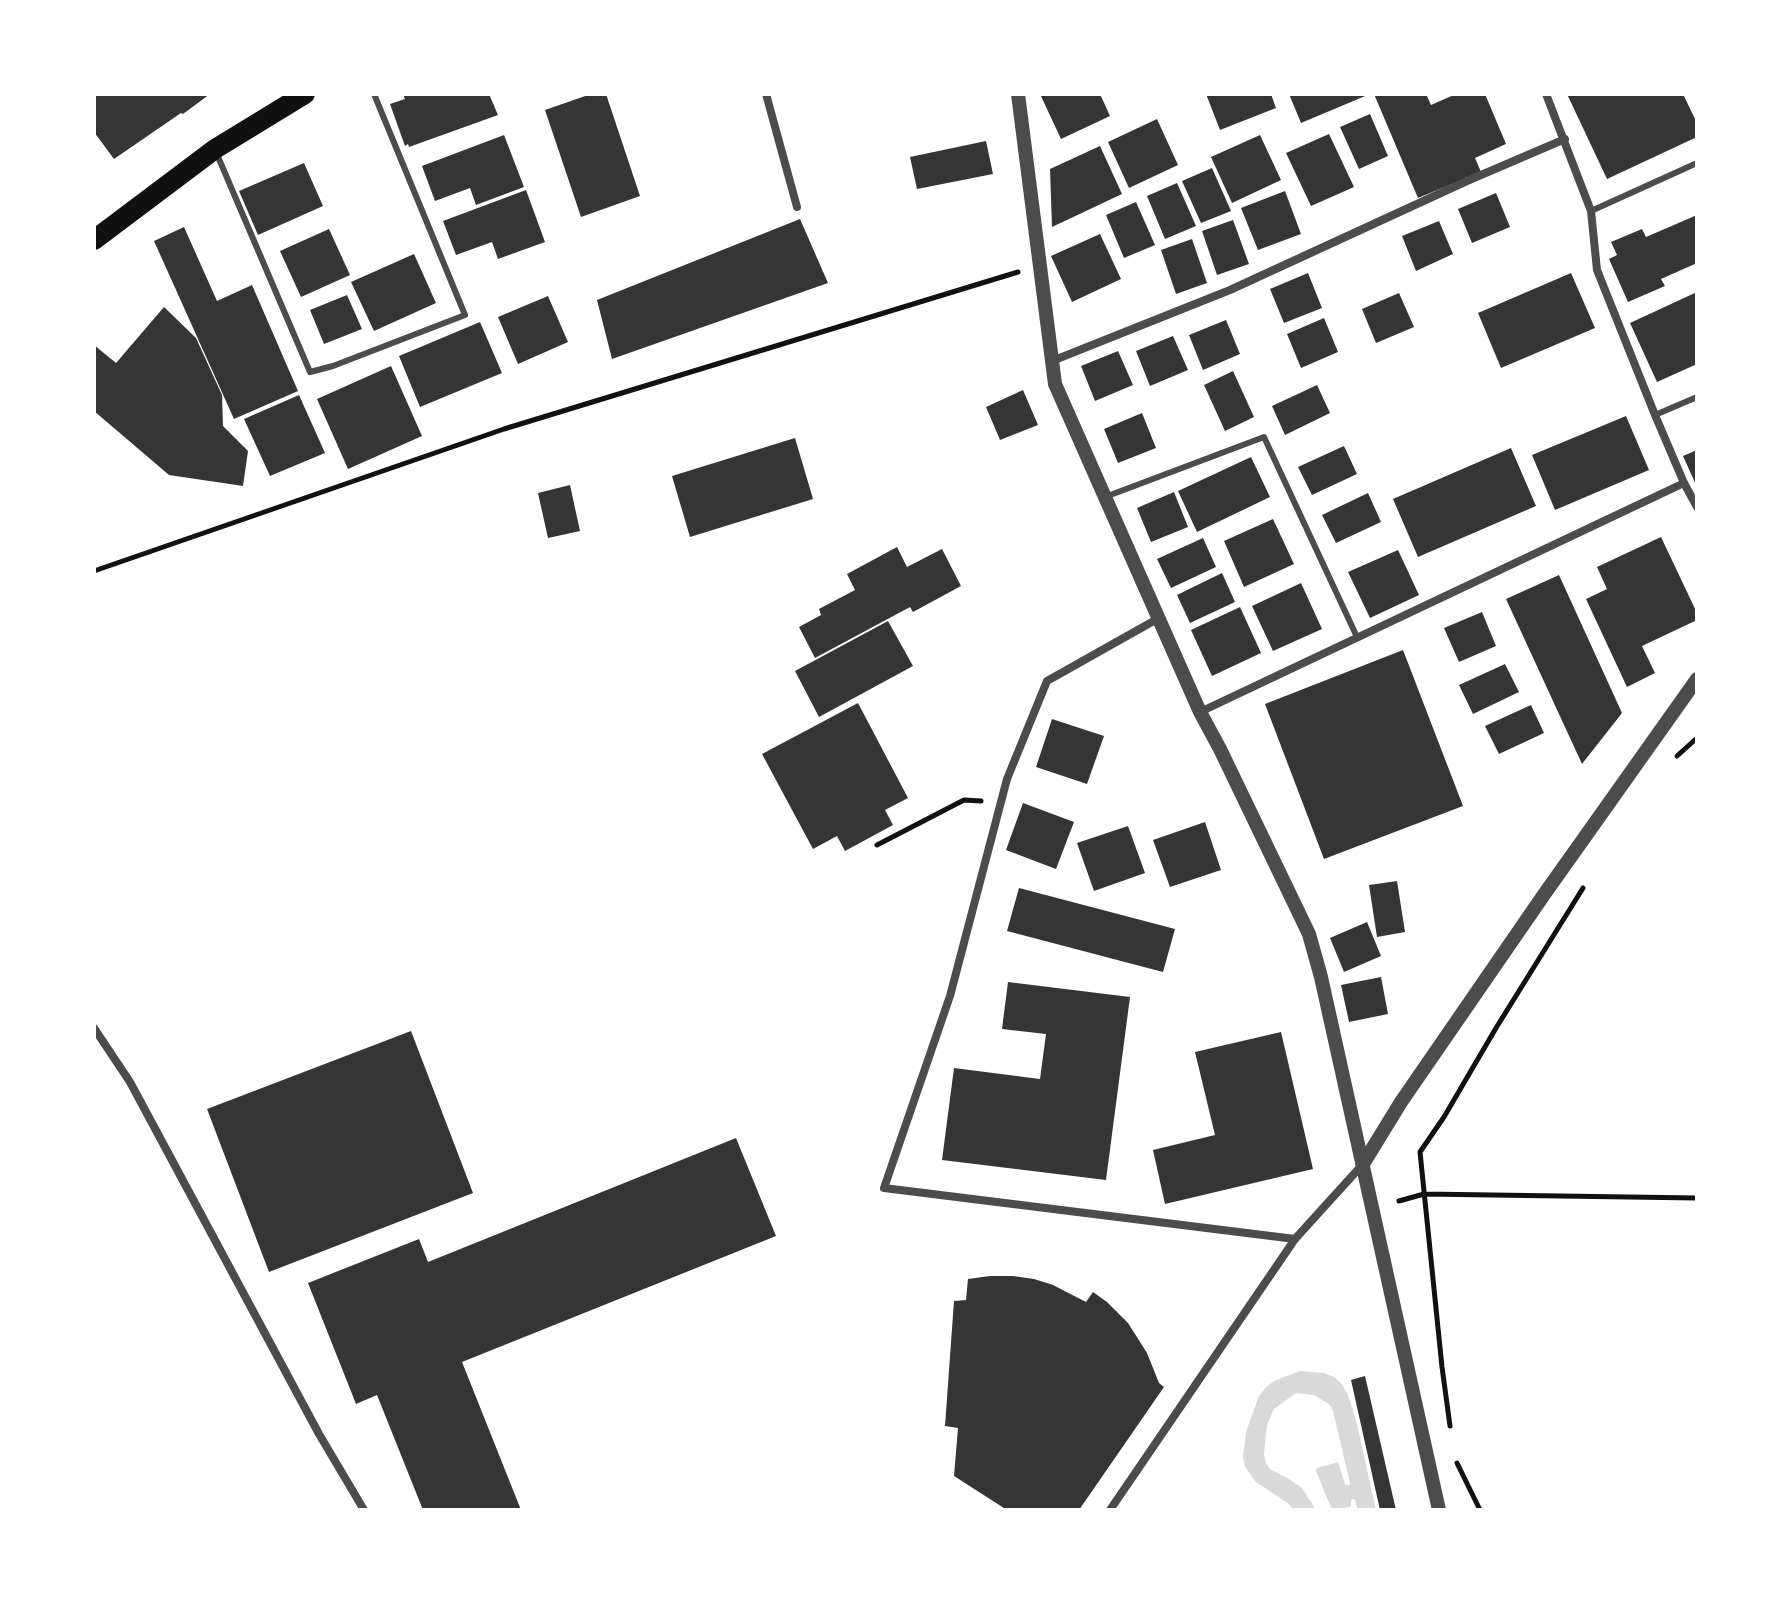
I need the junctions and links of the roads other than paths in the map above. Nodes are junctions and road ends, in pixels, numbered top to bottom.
1 (305, 94) edge
2 (374, 94) edge
3 (766, 94) edge
4 (1018, 94) edge
5 (1546, 94) edge
6 (1565, 139) junction
7 (215, 149) junction
8 (1697, 163) edge
9 (797, 207) dead end
10 (1591, 211) junction
11 (94, 240) edge
12 (1052, 361) junction
13 (1697, 397) edge
14 (1655, 415) junction
15 (1684, 483) junction
16 (1105, 497) junction
17 (1697, 507) edge
18 (1159, 618) junction
19 (1357, 637) junction
20 (1697, 679) edge
21 (1200, 712) junction
22 (94, 1028) edge
23 (1363, 1164) junction
24 (1295, 1239) junction
25 (364, 1510) edge
26 (1110, 1510) edge
27 (1439, 1510) edge

1 - 7 main road
2 - 7 lane
3 - 9 street
4 - 12 street
5 - 6 street
6 - 10 street
6 - 12 street
7 - 11 main road
8 - 10 lane
10 - 14 street
12 - 16 street
13 - 14 lane
14 - 15 street
15 - 17 street
15 - 19 street
16 - 18 street
16 - 19 lane
18 - 21 street
18 - 24 street
19 - 21 street
20 - 23 street
21 - 23 street
22 - 25 street
23 - 24 street
23 - 27 street
24 - 26 street

